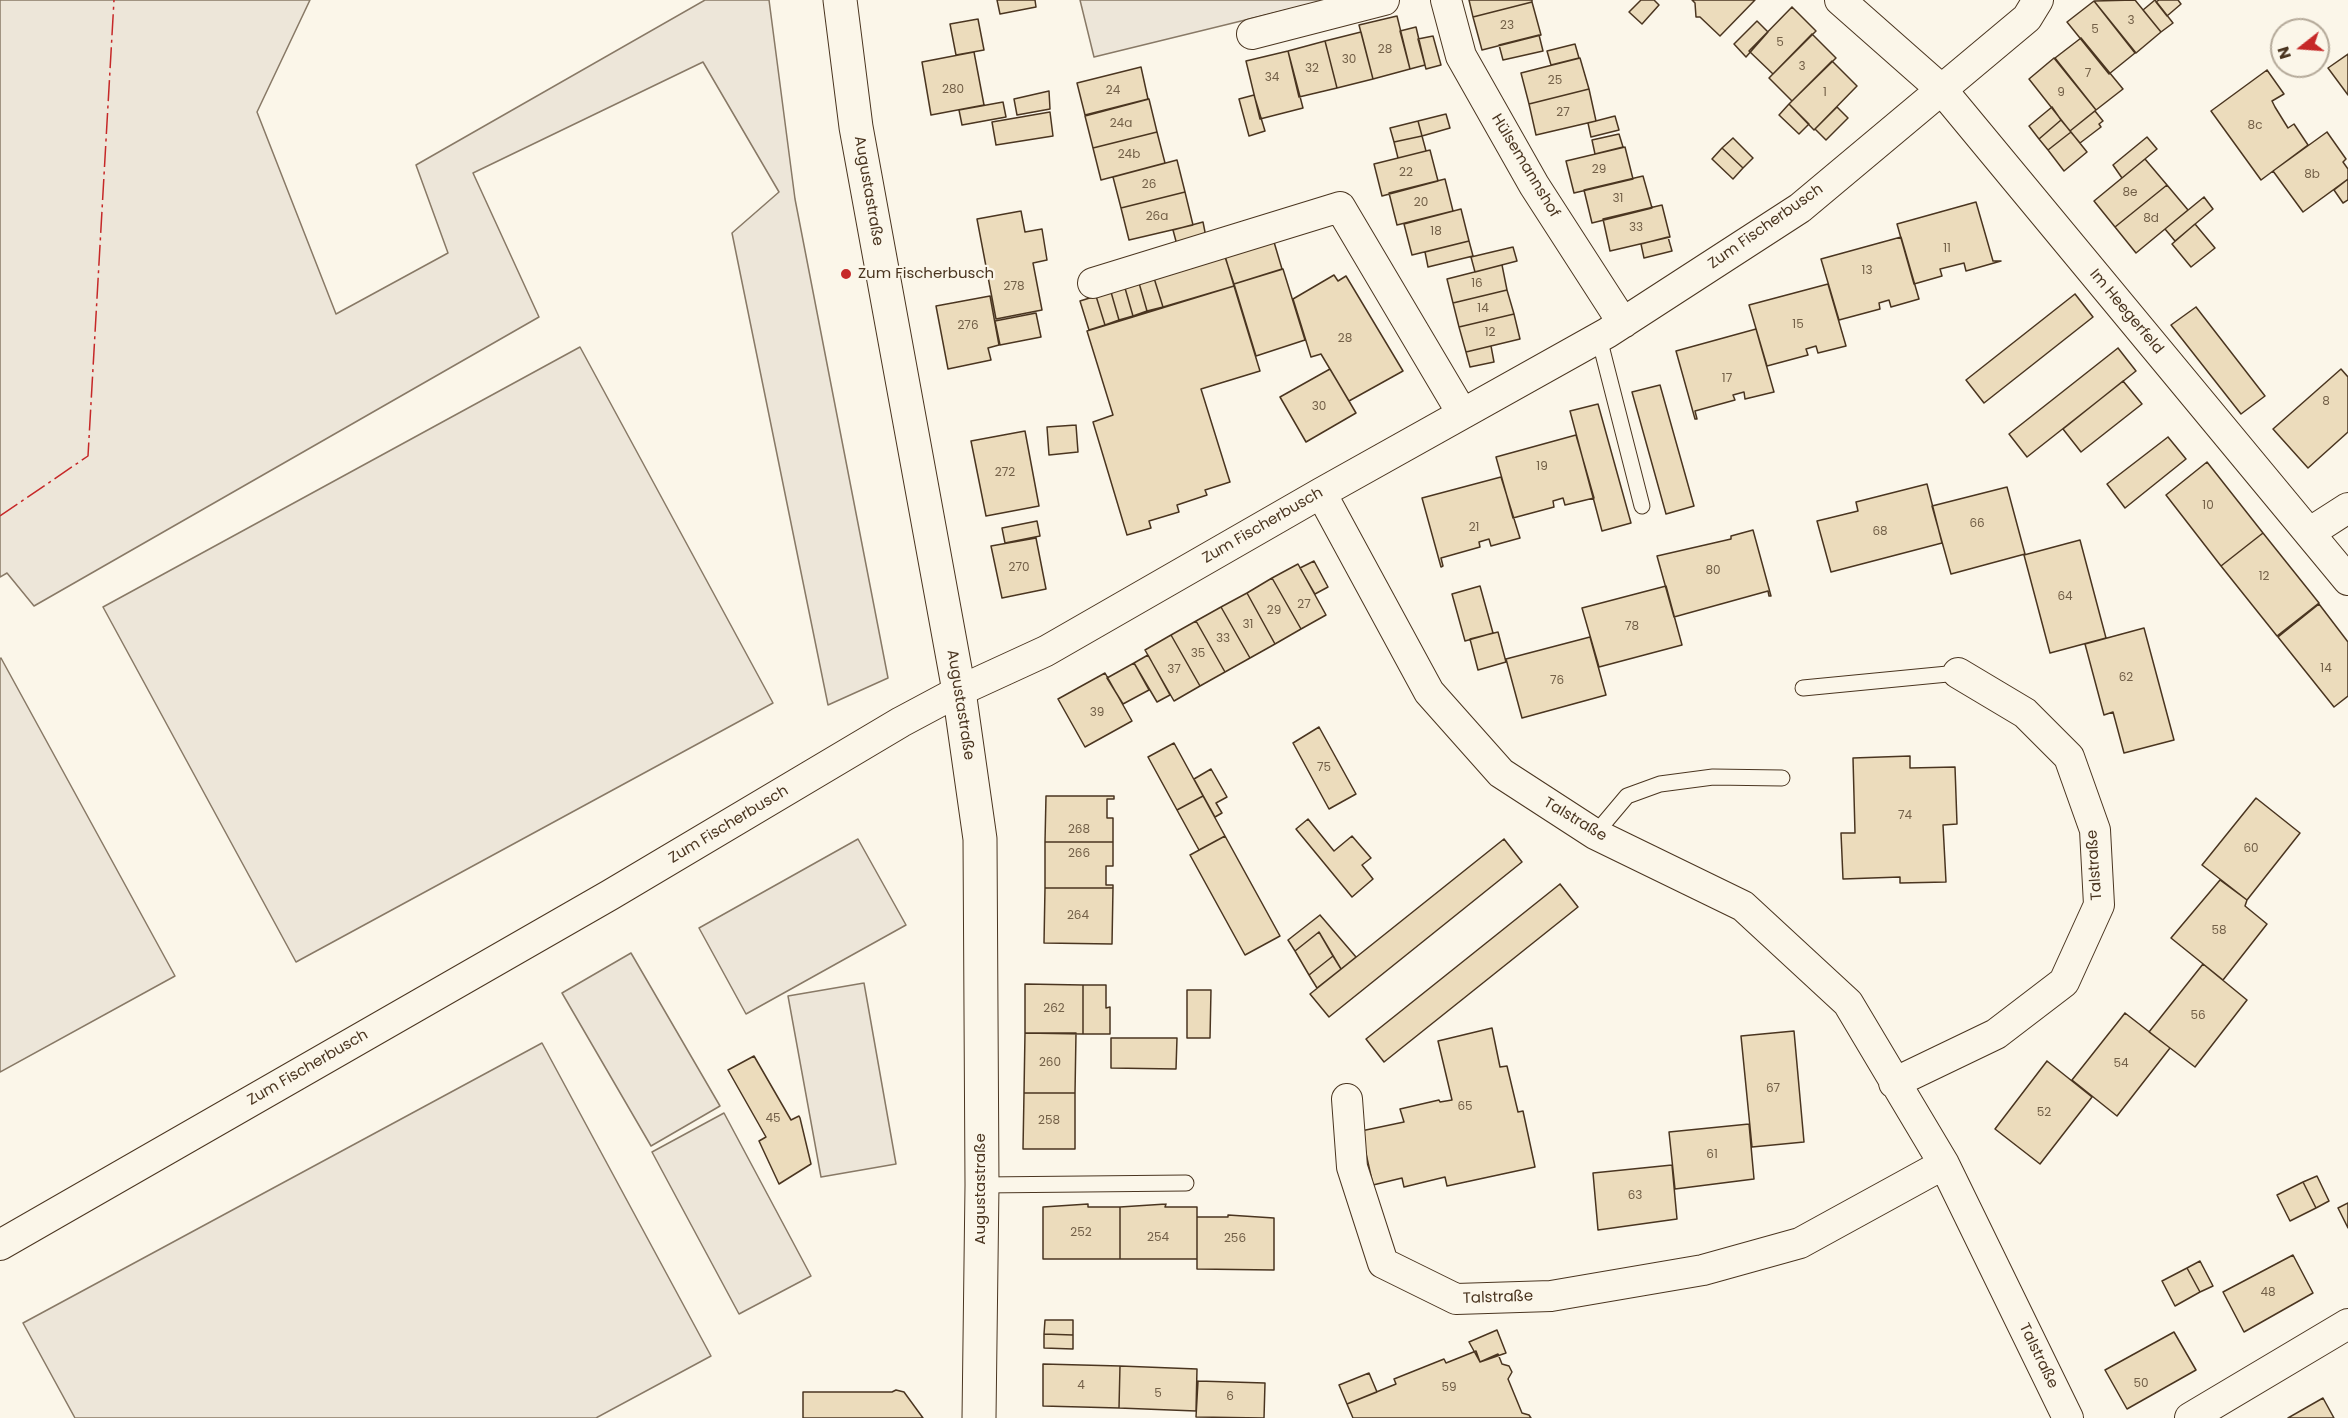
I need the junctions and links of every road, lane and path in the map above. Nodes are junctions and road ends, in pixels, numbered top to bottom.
1 (840, 0) edge
2 (1384, 0) edge
3 (1446, 0) edge
4 (1840, 0) edge
5 (2038, 0) edge
6 (1252, 34) dead end
7 (1942, 90) junction
8 (1093, 283) dead end
9 (1611, 330) junction
10 (1462, 413) junction
11 (1321, 493) junction
12 (1642, 506) dead end
13 (2348, 507) edge
14 (2309, 533) junction
15 (2348, 580) edge
16 (1958, 673) joint
17 (1803, 688) dead end
18 (959, 691) junction
19 (1782, 778) dead end
20 (1595, 834) junction
21 (1894, 1083) junction
22 (1347, 1099) dead end
23 (1944, 1164) junction
24 (1186, 1183) dead end
25 (982, 1185) junction
26 (0, 1245) edge
27 (2348, 1324) edge
28 (979, 1418) edge
29 (2068, 1418) edge
30 (2190, 1418) edge

1 - 18 main road, Augustastraße
2 - 6 street
3 - 9 street, Hülsemannshof
4 - 7 street
5 - 7 street, Zum Fischerbusch
7 - 9 street, Zum Fischerbusch
7 - 14 street, Im Heegerfeld
8 - 10 street
9 - 10 street, Zum Fischerbusch
9 - 12 lane
10 - 11 street, Zum Fischerbusch
11 - 18 street, Zum Fischerbusch
11 - 20 street, Talstraße
13 - 14 street
14 - 15 street, Im Heegerfeld
16 - 17 lane
16 - 21 street, Talstraße
18 - 25 main road, Augustastraße
18 - 26 street, Zum Fischerbusch
19 - 20 lane
20 - 21 street, Talstraße
21 - 23 street, Talstraße
22 - 23 street, Talstraße
23 - 29 street, Talstraße
24 - 25 lane
25 - 28 main road, Augustastraße
27 - 30 street

